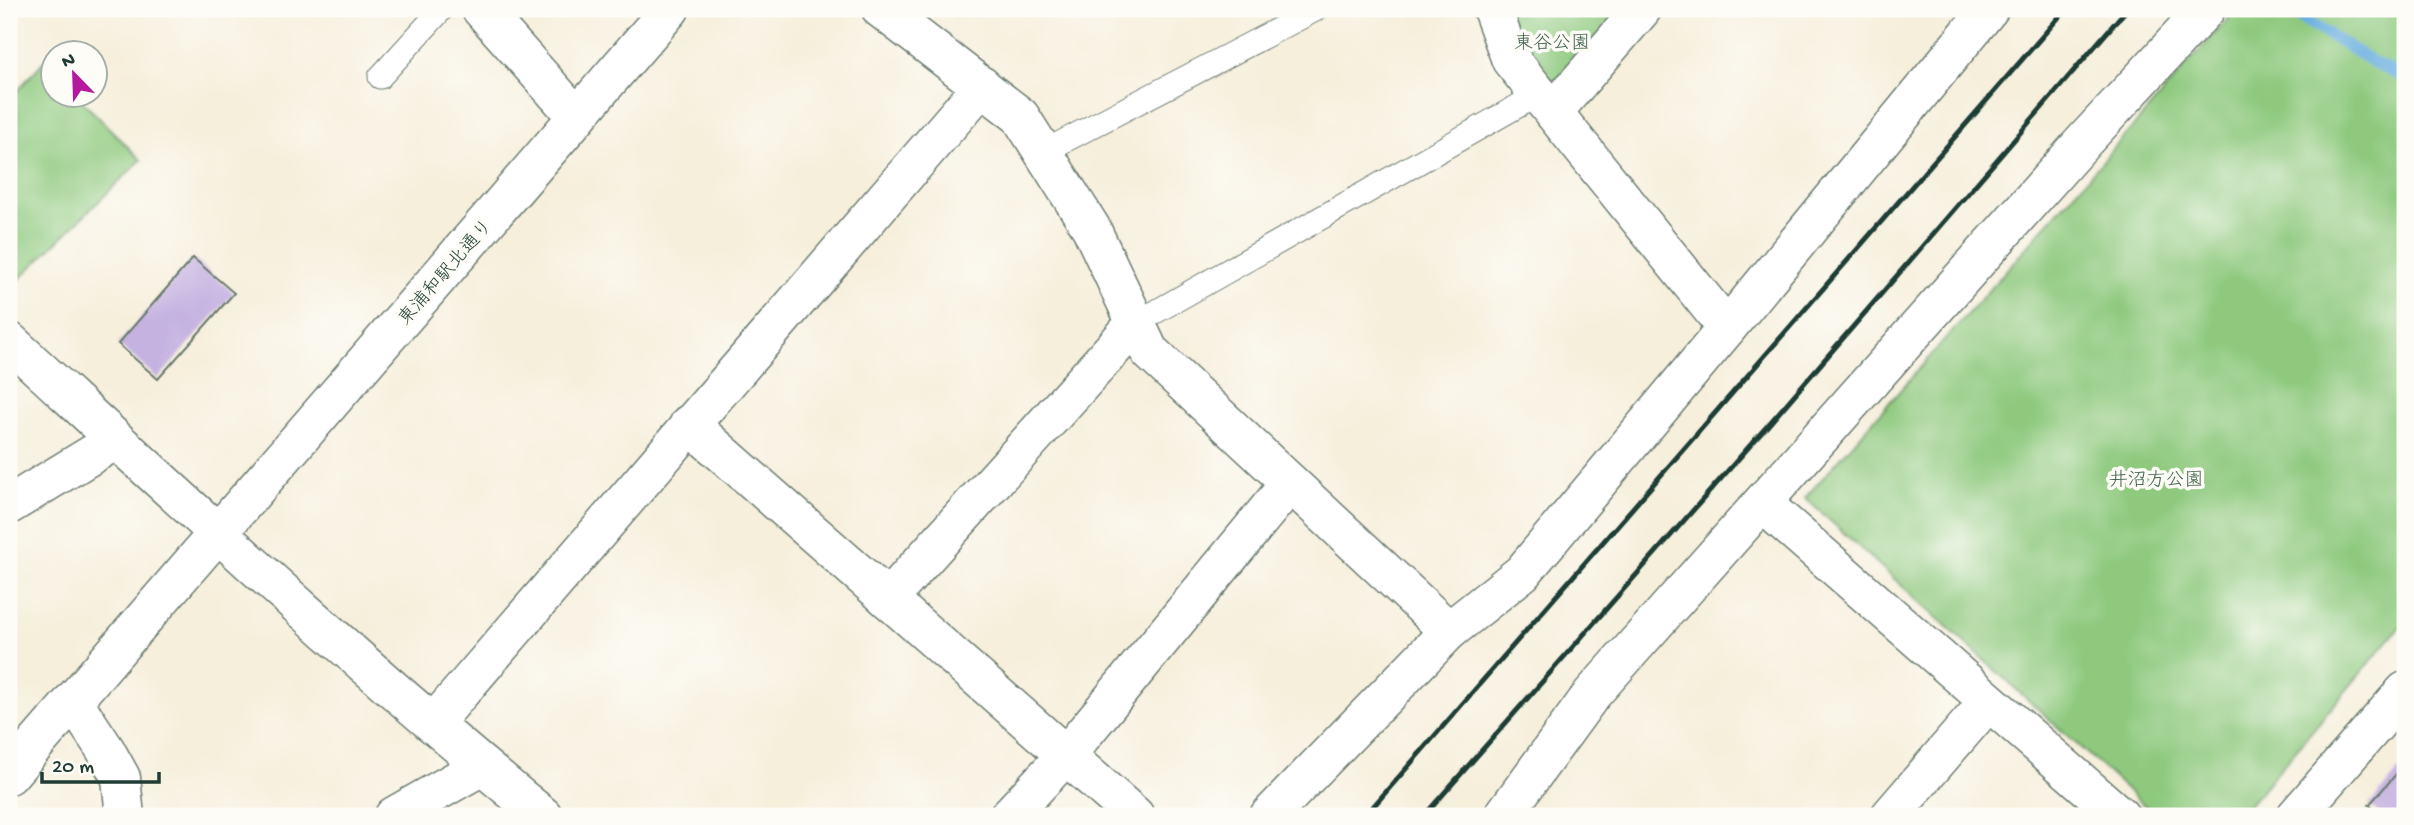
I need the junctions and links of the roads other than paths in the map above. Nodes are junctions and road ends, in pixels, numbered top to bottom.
1 (442, 9) edge
2 (670, 9) edge
3 (1317, 9) edge
4 (1492, 9) edge
5 (1642, 9) edge
6 (1989, 9) edge
7 (2206, 9) edge
8 (895, 12) edge
9 (497, 15) edge
10 (380, 77) dead end
11 (982, 86) junction
12 (1546, 103) junction
13 (577, 117) junction
14 (1044, 152) junction
15 (1136, 323) junction
16 (1727, 328) junction
17 (9, 341) edge
18 (689, 424) junction
19 (116, 440) junction
20 (1290, 483) junction
21 (1762, 503) junction
22 (9, 505) edge
23 (218, 533) junction
24 (888, 599) junction
25 (1449, 631) junction
26 (2405, 691) edge
27 (73, 701) junction
28 (1988, 702) junction
29 (433, 724) junction
30 (1067, 754) junction
31 (482, 766) junction
32 (9, 775) edge
33 (125, 816) edge
34 (394, 816) edge
35 (543, 816) edge
36 (1009, 816) edge
37 (1136, 816) edge
38 (1269, 816) edge
39 (1503, 816) edge
40 (1890, 816) edge
41 (2120, 816) edge
42 (2296, 816) edge

1 - 10 lane
2 - 13 street, 東浦和駅北通り
3 - 14 lane
4 - 12 street
5 - 12 street
6 - 16 street
7 - 21 street
8 - 11 street
9 - 13 street
11 - 14 street
11 - 18 street
12 - 15 lane
12 - 16 street
13 - 23 street, 東浦和駅北通り
14 - 15 street
15 - 20 street
15 - 24 street
16 - 25 street
17 - 19 street
18 - 24 street
18 - 29 street
19 - 22 street
19 - 23 street
20 - 25 street
20 - 30 street
21 - 28 street
21 - 39 street
23 - 27 street, 東浦和駅北通り
23 - 29 street
24 - 30 street
25 - 38 street
26 - 42 street
27 - 32 street, 東浦和駅北通り
27 - 33 street
28 - 40 street
28 - 41 street
29 - 31 street
30 - 36 street
30 - 37 street
31 - 34 street
31 - 35 street

